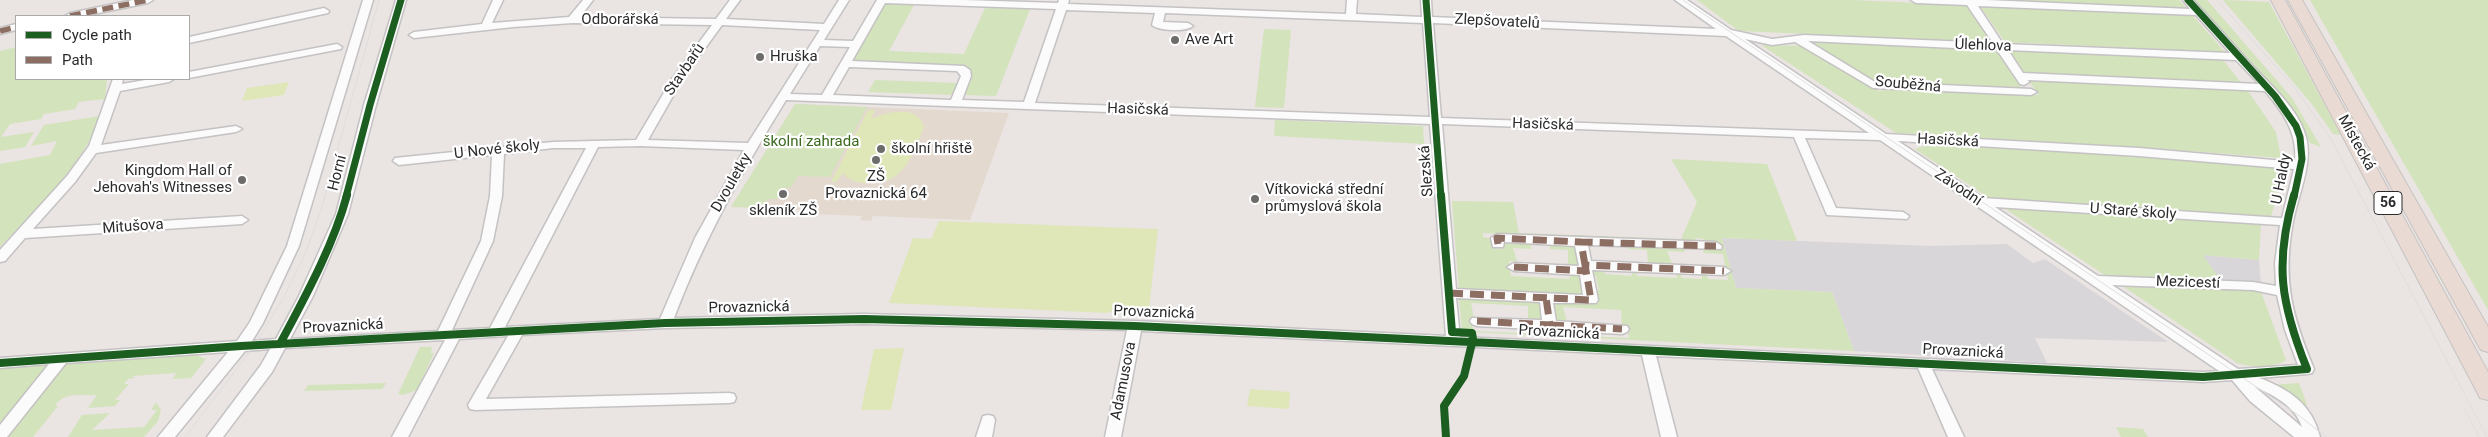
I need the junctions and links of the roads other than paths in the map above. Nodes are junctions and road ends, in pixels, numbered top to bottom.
1 (148, 0) edge
2 (368, 0) edge
3 (401, 0) edge
4 (498, 0) edge
5 (588, 0) edge
6 (735, 0) edge
7 (844, 0) edge
8 (882, 0) edge
9 (1268, 0) edge
10 (1352, 0) edge
11 (1426, 0) edge
12 (1680, 0) edge
13 (1916, 0) edge
14 (2188, 0) edge
15 (2270, 0) edge
16 (962, 1) edge
17 (1969, 1) edge
18 (127, 2) edge
19 (1063, 3) edge
20 (2286, 5) edge
21 (1161, 10) junction
22 (324, 11) dead end
23 (2199, 12) junction
24 (1266, 13) junction
25 (74, 15) edge
26 (125, 15) edge
27 (1351, 16) junction
28 (1426, 18) junction
29 (572, 20) junction
30 (719, 22) junction
31 (486, 26) junction
32 (1188, 26) dead end
33 (15, 27) edge
34 (828, 27) junction
35 (0, 31) edge
36 (1728, 33) junction
37 (414, 35) dead end
38 (1797, 39) junction
39 (190, 40) edge
40 (818, 43) junction
41 (856, 44) junction
42 (1999, 46) junction
43 (337, 47) dead end
44 (2238, 57) junction
45 (845, 64) junction
46 (190, 75) edge
47 (2020, 76) junction
48 (159, 80) edge
49 (117, 84) edge
50 (2266, 88) junction
51 (784, 97) junction
52 (825, 99) junction
53 (955, 103) junction
54 (1028, 106) junction
55 (1437, 120) junction
56 (236, 129) dead end
57 (1798, 134) junction
58 (1884, 138) junction
59 (640, 142) junction
60 (594, 144) junction
61 (752, 148) junction
62 (498, 149) junction
63 (93, 150) junction
64 (399, 160) dead end
65 (2301, 166) junction
66 (1979, 202) junction
67 (1903, 216) dead end
68 (242, 220) dead end
69 (2287, 222) junction
70 (23, 234) junction
71 (1581, 242) junction
72 (1498, 244) dead end
73 (1716, 246) dead end
74 (0, 258) edge
75 (1514, 268) dead end
76 (1586, 268) junction
77 (1724, 271) dead end
78 (2094, 280) junction
79 (2281, 291) junction
80 (1450, 293) junction
81 (1546, 298) junction
82 (1478, 321) dead end
83 (665, 323) junction
84 (1550, 325) junction
85 (1135, 326) junction
86 (1622, 329) dead end
87 (518, 331) junction
88 (494, 332) junction
89 (449, 335) junction
90 (1453, 340) junction
91 (280, 344) junction
92 (2488, 345) edge
93 (241, 346) junction
94 (1648, 352) junction
95 (61, 360) junction
96 (0, 363) edge
97 (1923, 364) junction
98 (2307, 369) joint
99 (2236, 376) junction
100 (2488, 392) edge
101 (729, 398) dead end
102 (988, 420) dead end
103 (0, 435) edge
104 (166, 437) edge
105 (214, 437) edge
106 (400, 437) edge
107 (984, 437) edge
108 (1113, 437) edge
109 (1669, 437) edge
110 (1956, 437) edge
111 (2304, 437) edge
112 (2312, 437) edge

1 - 18 street
2 - 93 street, Horní
3 - 91 street, Horní
4 - 31 street
5 - 29 street
6 - 30 street, Stavbařů
7 - 34 street, Dvouletky
8 - 16 street, Zlepšovatelů
8 - 41 street
9 - 24 street
10 - 27 street
11 - 28 street, Slezská
12 - 36 street, Závodní
13 - 17 street
14 - 23 street, U Haldy
15 - 20 highway
16 - 19 street, Zlepšovatelů
17 - 23 street
17 - 42 street
18 - 25 street
18 - 26 street
19 - 21 street, Zlepšovatelů
19 - 54 street
20 - 92 highway, Místecká / 56
20 - 100 highway, Místecká / 56
21 - 24 street, Zlepšovatelů
21 - 32 street
22 - 39 street
23 - 44 street, U Haldy
24 - 27 street, Zlepšovatelů
27 - 28 street, Zlepšovatelů
28 - 36 street, Zlepšovatelů
28 - 55 street, Slezská
29 - 30 street, Odborářská
29 - 31 street, Odborářská
30 - 34 street, Odborářská
30 - 59 street, Stavbařů
31 - 37 street, Odborářská
33 - 35 street
34 - 40 street, Dvouletky
36 - 38 street, Úlehlova
36 - 58 street, Závodní
38 - 42 street, Úlehlova
38 - 47 street, Souběžná
40 - 41 street
40 - 51 street, Dvouletky
41 - 45 street
42 - 44 street, Úlehlova
42 - 47 street
43 - 46 street
44 - 50 street, U Haldy
45 - 52 street
45 - 53 street
47 - 50 street
48 - 49 street
49 - 63 street
50 - 65 street, U Haldy
51 - 52 street, Hasičská
51 - 61 street, Dvouletky
52 - 53 street, Hasičská
53 - 54 street, Hasičská
54 - 55 street, Hasičská
55 - 57 street, Hasičská
55 - 80 street, Slezská
56 - 63 street
57 - 58 street, Hasičská
57 - 67 street
58 - 65 street, Hasičská
58 - 66 street, Závodní
59 - 60 street, U Nové školy
59 - 61 street, U Nové školy
60 - 62 street, U Nové školy
60 - 88 street
61 - 83 street, Dvouletky
62 - 64 street, U Nové školy
62 - 89 street
63 - 70 street
65 - 69 street, U Haldy
66 - 69 street, U Staré školy
66 - 78 street, Závodní
68 - 70 street, Mitušova
69 - 79 street, U Haldy
70 - 74 street
71 - 72 street
71 - 73 street
71 - 76 street
75 - 76 street
76 - 77 street
76 - 81 street
78 - 79 street, Mezicestí
78 - 99 street, Závodní
79 - 98 street, U Haldy
80 - 81 street
80 - 90 street, Slezská
81 - 84 street
82 - 84 street
83 - 85 street, Provaznická
83 - 87 street, Provaznická
84 - 86 street
85 - 90 street, Provaznická
85 - 108 street, Adamusova
87 - 88 street, Provaznická
87 - 101 street
88 - 89 street, Provaznická
89 - 91 street, Provaznická
89 - 106 street
90 - 94 street, Provaznická
91 - 93 street, Provaznická
91 - 105 street, Horní
93 - 95 street, Provaznická
93 - 104 street, Horní
94 - 97 street, Provaznická
94 - 109 street
95 - 96 street, Provaznická
95 - 103 street
97 - 99 street, Provaznická
97 - 110 street
98 - 99 street, Provaznická
99 - 111 street
99 - 112 street
102 - 107 street

